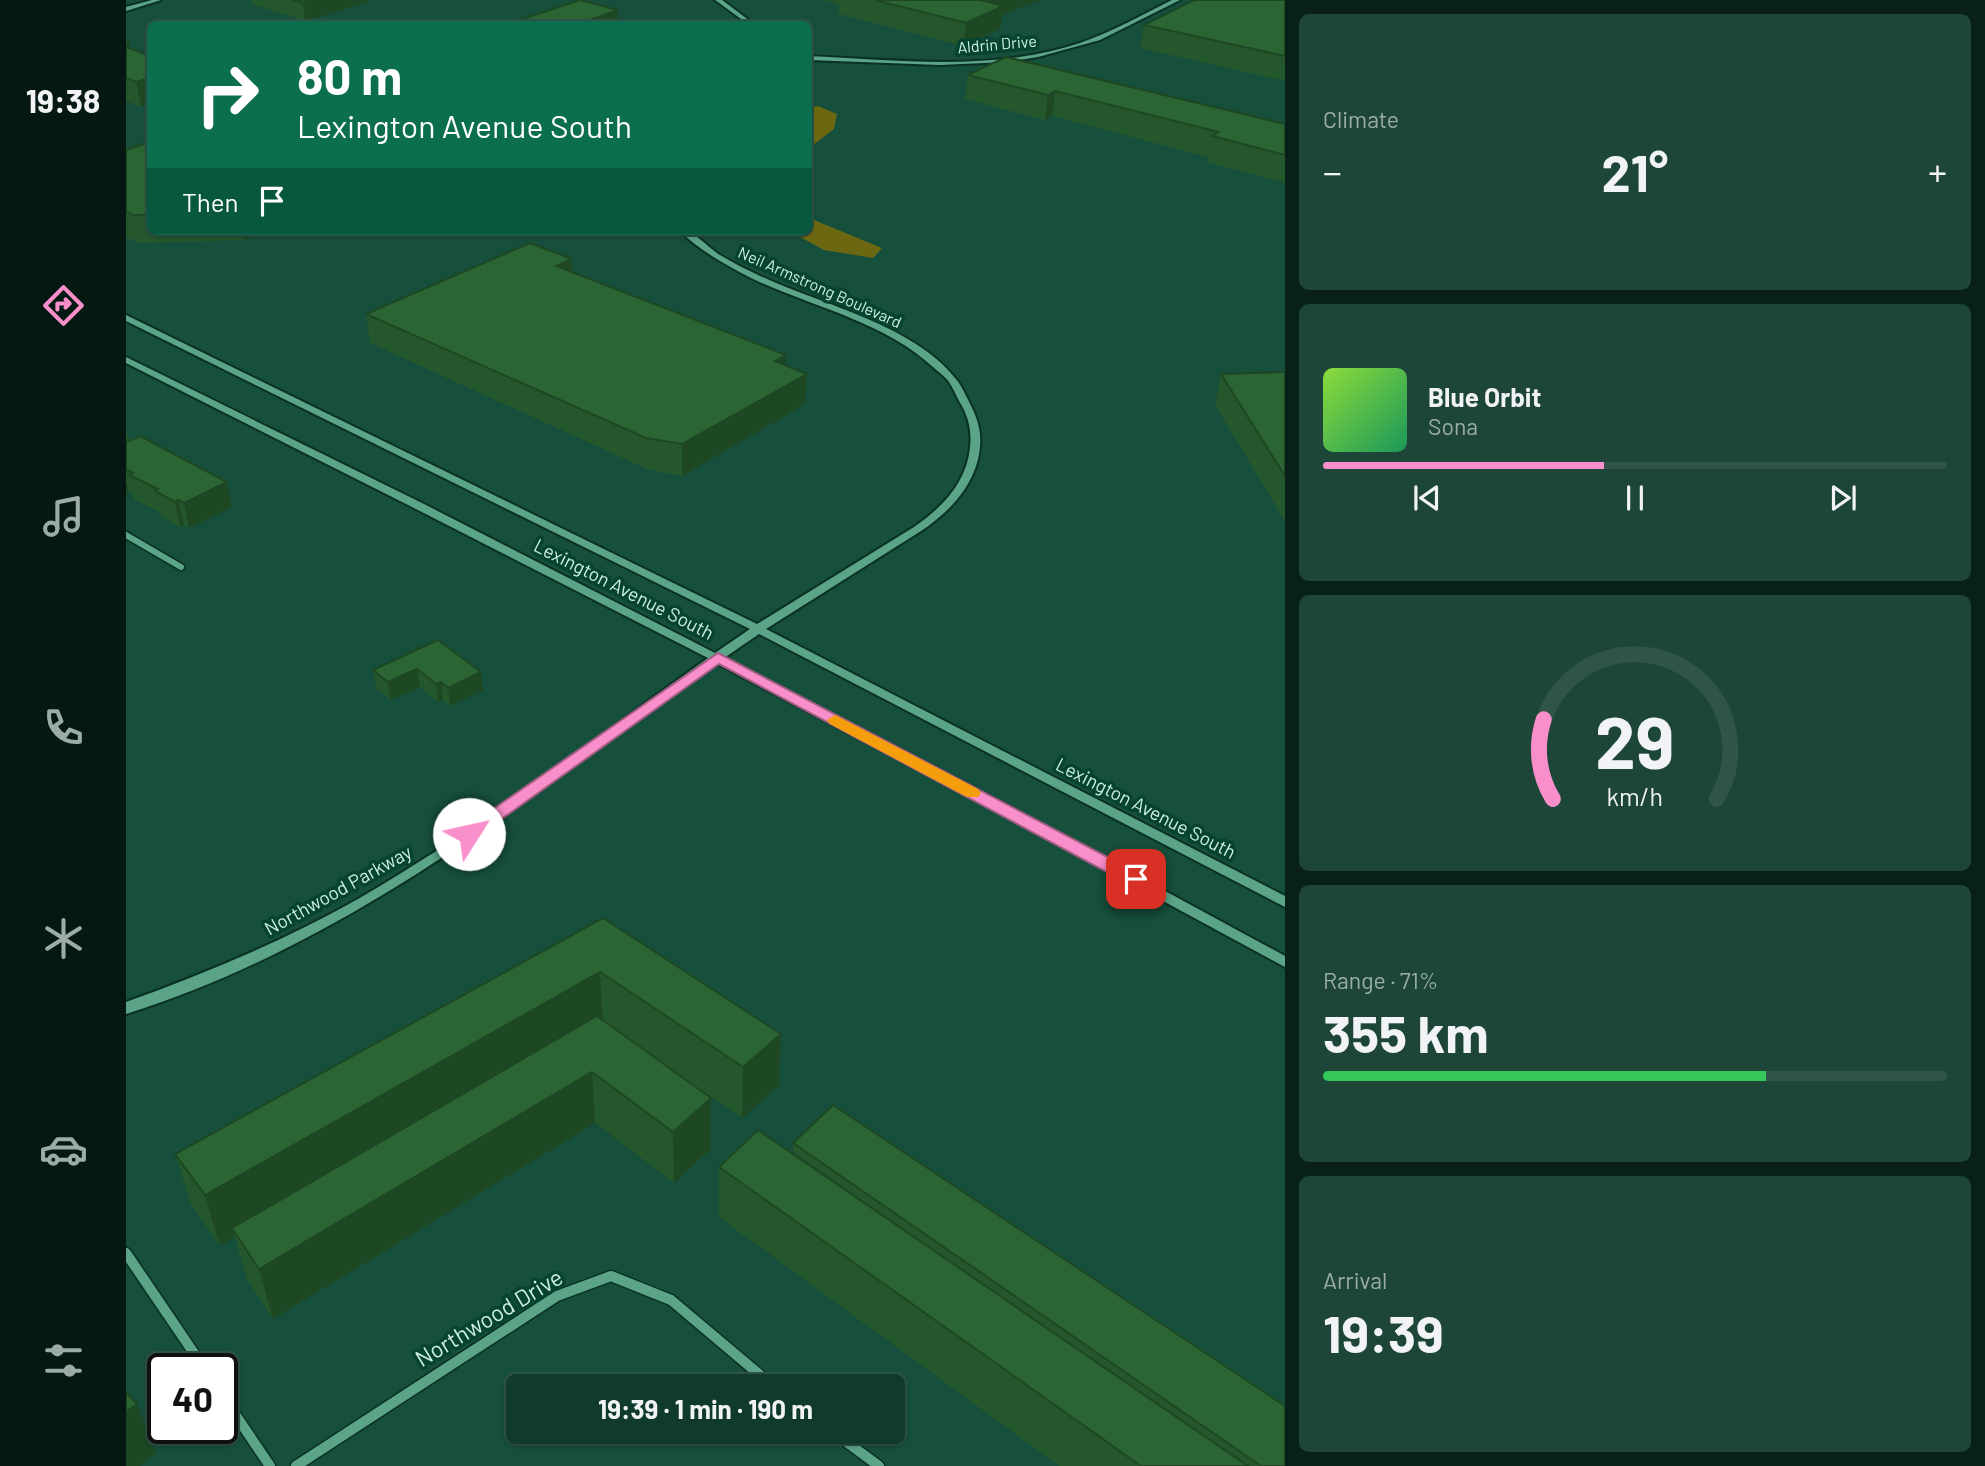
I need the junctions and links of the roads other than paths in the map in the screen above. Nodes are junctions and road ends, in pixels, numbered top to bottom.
1 (158, 0) edge
2 (718, 0) edge
3 (1177, 0) edge
4 (126, 9) edge
5 (747, 21) edge
6 (812, 58) edge
7 (689, 235) edge
8 (126, 318) edge
9 (126, 360) edge
10 (126, 535) edge
11 (181, 567) dead end
12 (758, 629) junction
13 (718, 658) junction
14 (1285, 902) edge
15 (1285, 962) edge
16 (126, 1008) edge
17 (126, 1253) edge
18 (194, 1353) edge
19 (759, 1374) edge
20 (238, 1419) edge
21 (849, 1444) edge
22 (270, 1466) edge
23 (296, 1466) edge
24 (879, 1466) edge

1 - 4 street
2 - 5 street
3 - 6 street, Aldrin Drive
7 - 12 street, Neil Armstrong Boulevard
8 - 12 street, Lexington Avenue South
9 - 13 street, Lexington Avenue South
10 - 11 street
12 - 13 street, Northwood Parkway
12 - 14 street, Lexington Avenue South
13 - 15 street, Lexington Avenue South
13 - 16 street, Northwood Parkway
17 - 18 street
19 - 23 street, Northwood Drive
20 - 22 street
21 - 24 street

